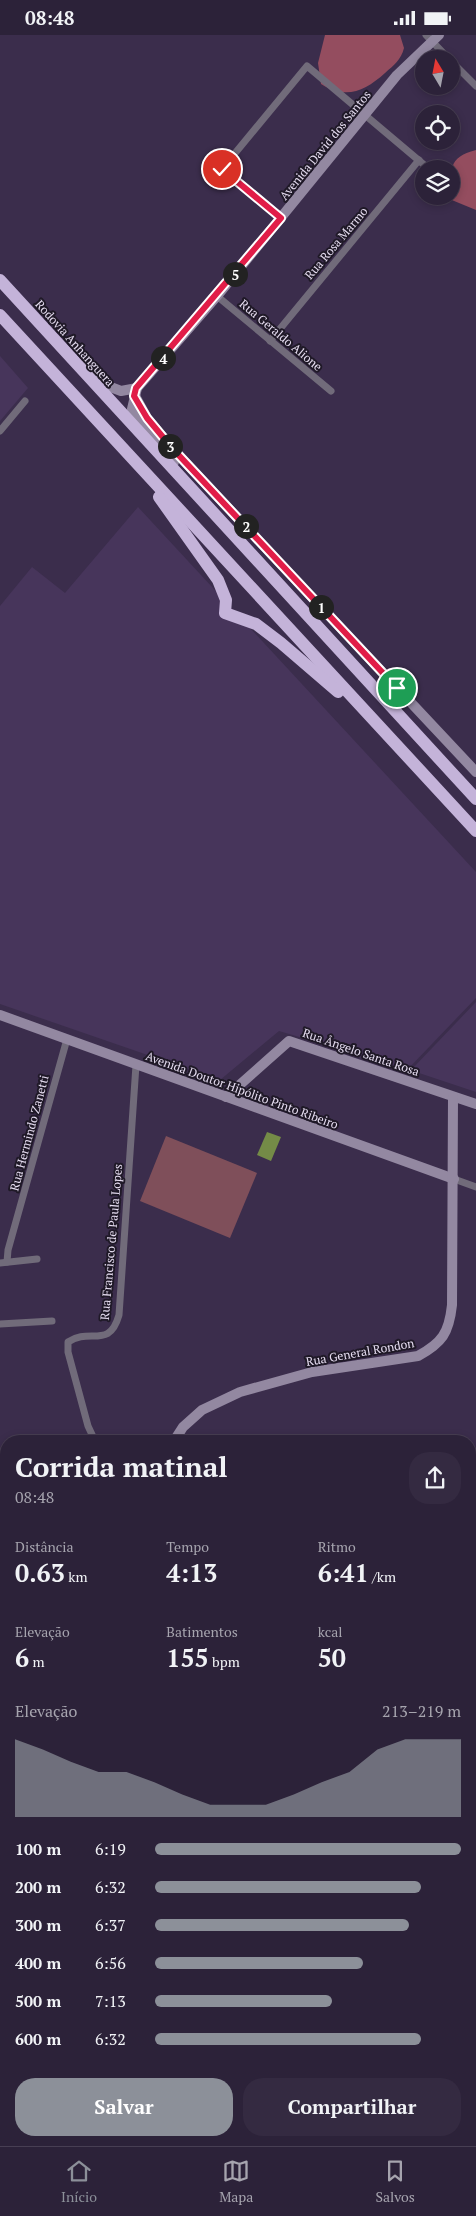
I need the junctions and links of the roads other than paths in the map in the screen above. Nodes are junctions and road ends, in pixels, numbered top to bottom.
1 (432, 37) edge
2 (442, 50) edge
3 (460, 70) edge
4 (476, 86) edge
5 (365, 115) junction
6 (419, 160) edge
7 (415, 165) edge
8 (281, 218) junction
9 (0, 280) edge
10 (217, 296) junction
11 (0, 315) edge
12 (270, 341) junction
13 (64, 351) junction
14 (331, 391) dead end
15 (136, 392) junction
16 (25, 401) dead end
17 (0, 431) edge
18 (135, 461) junction
19 (182, 479) junction
20 (385, 733) junction
21 (476, 773) edge
22 (476, 799) edge
23 (476, 831) edge
24 (0, 1015) edge
25 (67, 1039) junction
26 (136, 1065) junction
27 (226, 1097) junction
28 (453, 1097) junction
29 (476, 1104) edge
30 (454, 1179) junction
31 (476, 1187) edge
32 (37, 1259) dead end
33 (4, 1262) edge
34 (52, 1321) dead end
35 (0, 1325) edge
36 (92, 1435) edge
37 (178, 1435) edge

1 - 2 street
1 - 5 street, Avenida David dos Santos
3 - 4 street
5 - 6 street
5 - 8 street, Avenida David dos Santos
5 - 8 street
7 - 12 street, Rua Rosa Marmo
8 - 10 street, Avenida David dos Santos
9 - 13 highway, Rodovia Anhanguera
10 - 12 street, Rua Geraldo Alione
10 - 15 street, Avenida David dos Santos
11 - 18 highway
12 - 14 street, Rua Geraldo Alione
13 - 15 street
13 - 19 highway, Rodovia Anhanguera
15 - 19 street
15 - 21 street
16 - 17 street
18 - 20 highway
18 - 20 highway
19 - 22 highway, Rodovia Anhanguera
20 - 23 highway
24 - 25 street, Avenida Doutor Hipólito Pinto Ribeiro
25 - 26 street, Avenida Doutor Hipólito Pinto Ribeiro
25 - 33 street, Rua Hermindo Zanetti
26 - 27 street, Avenida Doutor Hipólito Pinto Ribeiro
26 - 36 street, Rua Francisco de Paula Lopes
27 - 28 street, Rua Ângelo Santa Rosa
27 - 30 street, Avenida Doutor Hipólito Pinto Ribeiro
28 - 29 street, Rua Ângelo Santa Rosa
28 - 30 street, Rua General Rondon
30 - 31 street, Avenida Doutor Hipólito Pinto Ribeiro
30 - 37 street, Rua General Rondon
32 - 33 street
34 - 35 street

